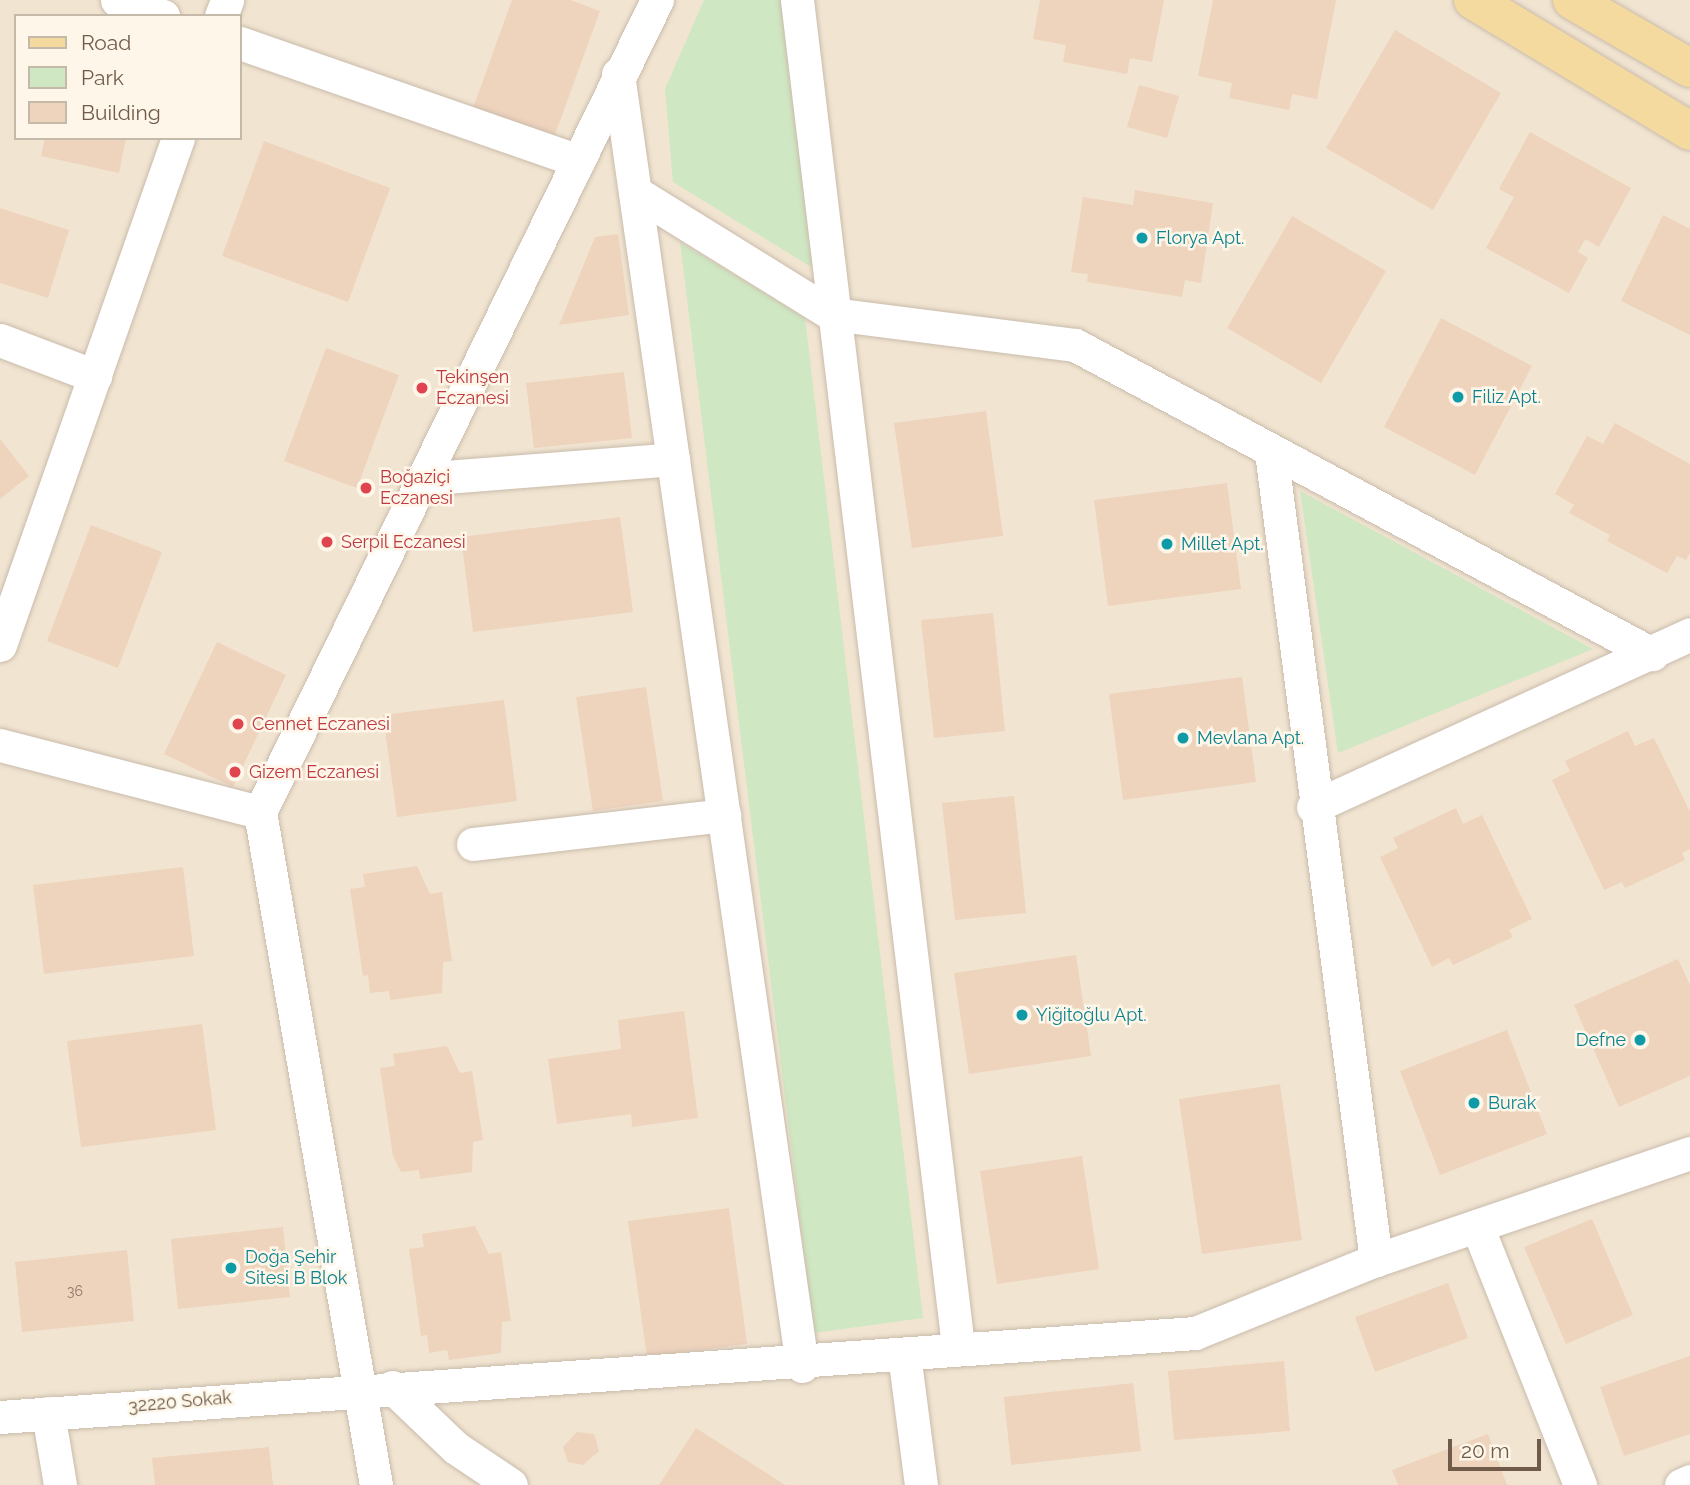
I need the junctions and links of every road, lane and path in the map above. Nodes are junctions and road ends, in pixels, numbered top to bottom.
1 (117, 0) edge
2 (657, 0) edge
3 (797, 0) edge
4 (1473, 0) edge
5 (1572, 0) edge
6 (157, 14) edge
7 (242, 44) edge
8 (1690, 68) edge
9 (618, 74) junction
10 (1690, 131) edge
11 (177, 140) edge
12 (576, 160) junction
13 (635, 192) junction
14 (832, 314) junction
15 (0, 340) edge
16 (95, 376) junction
17 (1271, 452) junction
18 (673, 459) junction
19 (421, 480) junction
20 (1690, 634) edge
21 (0, 645) edge
22 (1652, 654) junction
23 (0, 745) edge
24 (1313, 807) junction
25 (260, 812) junction
26 (724, 815) junction
27 (473, 844) dead end
28 (1690, 1153) edge
29 (1477, 1226) junction
30 (1376, 1260) junction
31 (957, 1347) junction
32 (904, 1354) junction
33 (802, 1366) junction
34 (392, 1387) junction
35 (360, 1388) junction
36 (48, 1413) junction
37 (0, 1417) edge
38 (1690, 1481) edge
39 (60, 1485) edge
40 (376, 1485) edge
41 (511, 1485) edge
42 (921, 1485) edge
43 (1580, 1485) edge
44 (1681, 1485) edge

1 - 6 street
2 - 9 street
3 - 14 street
4 - 10 main road
5 - 8 main road
7 - 12 street
9 - 12 street
9 - 13 street
11 - 16 street
12 - 19 street
13 - 14 street
13 - 18 street
14 - 17 street
14 - 31 street
15 - 16 street
16 - 21 street
17 - 22 street
17 - 24 street
18 - 19 street
18 - 26 street
19 - 25 street
20 - 22 street
22 - 24 street
23 - 25 street
24 - 30 street
25 - 35 street
26 - 27 street
26 - 33 street
28 - 29 street, 32220 Sokak
29 - 30 street, 32220 Sokak
29 - 43 street
30 - 31 street, 32220 Sokak
31 - 32 street, 32220 Sokak
32 - 33 street, 32220 Sokak
32 - 42 street
33 - 34 street, 32220 Sokak
34 - 35 street, 32220 Sokak
34 - 41 street
35 - 36 street, 32220 Sokak
35 - 40 street
36 - 37 street, 32220 Sokak
36 - 39 street
38 - 44 street

